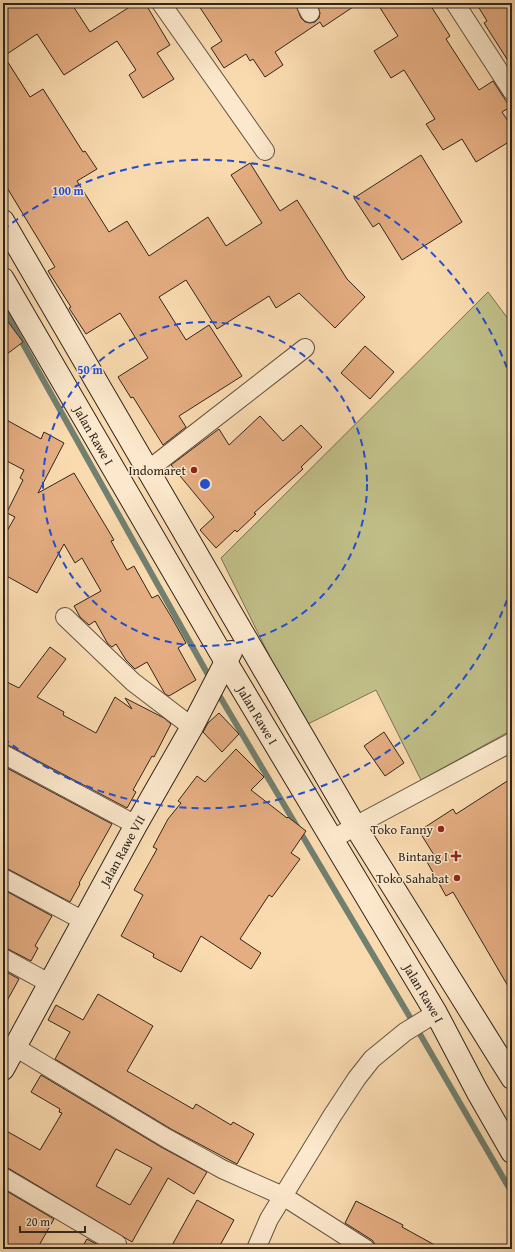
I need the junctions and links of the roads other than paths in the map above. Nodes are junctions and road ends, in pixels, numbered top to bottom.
1 (161, 3) edge
2 (455, 3) edge
3 (512, 91) edge
4 (265, 151) dead end
5 (3, 220) edge
6 (3, 279) edge
7 (305, 348) dead end
8 (148, 470) junction
9 (65, 617) dead end
10 (242, 632) junction
11 (218, 678) junction
12 (192, 728) junction
13 (512, 742) edge
14 (3, 754) edge
15 (136, 825) junction
16 (355, 826) junction
17 (332, 840) junction
18 (3, 878) edge
19 (84, 921) junction
20 (3, 958) edge
21 (49, 983) junction
22 (422, 1021) junction
23 (15, 1047) junction
24 (3, 1068) edge
25 (512, 1078) edge
26 (512, 1152) edge
27 (3, 1177) edge
28 (283, 1196) junction
29 (117, 1244) dead end
30 (256, 1249) edge
31 (366, 1249) edge

1 - 4 street
2 - 3 street
5 - 8 main road
6 - 11 main road, Jalan Rawe I
7 - 8 street
8 - 10 main road
9 - 12 street
10 - 11 main road, Jalan Rawe VII
10 - 16 main road
11 - 12 main road, Jalan Rawe VII
11 - 17 main road, Jalan Rawe I
12 - 15 main road, Jalan Rawe VII
13 - 16 street
14 - 15 street
15 - 19 main road, Jalan Rawe VII
16 - 17 street
16 - 25 main road
17 - 22 main road, Jalan Rawe I
18 - 19 street
19 - 21 main road, Jalan Rawe VII
20 - 21 street
21 - 23 main road, Jalan Rawe VII
22 - 26 main road, Jalan Rawe I
22 - 28 street
23 - 24 main road, Jalan Rawe VII
23 - 28 street
27 - 29 street
28 - 30 street
28 - 31 street

